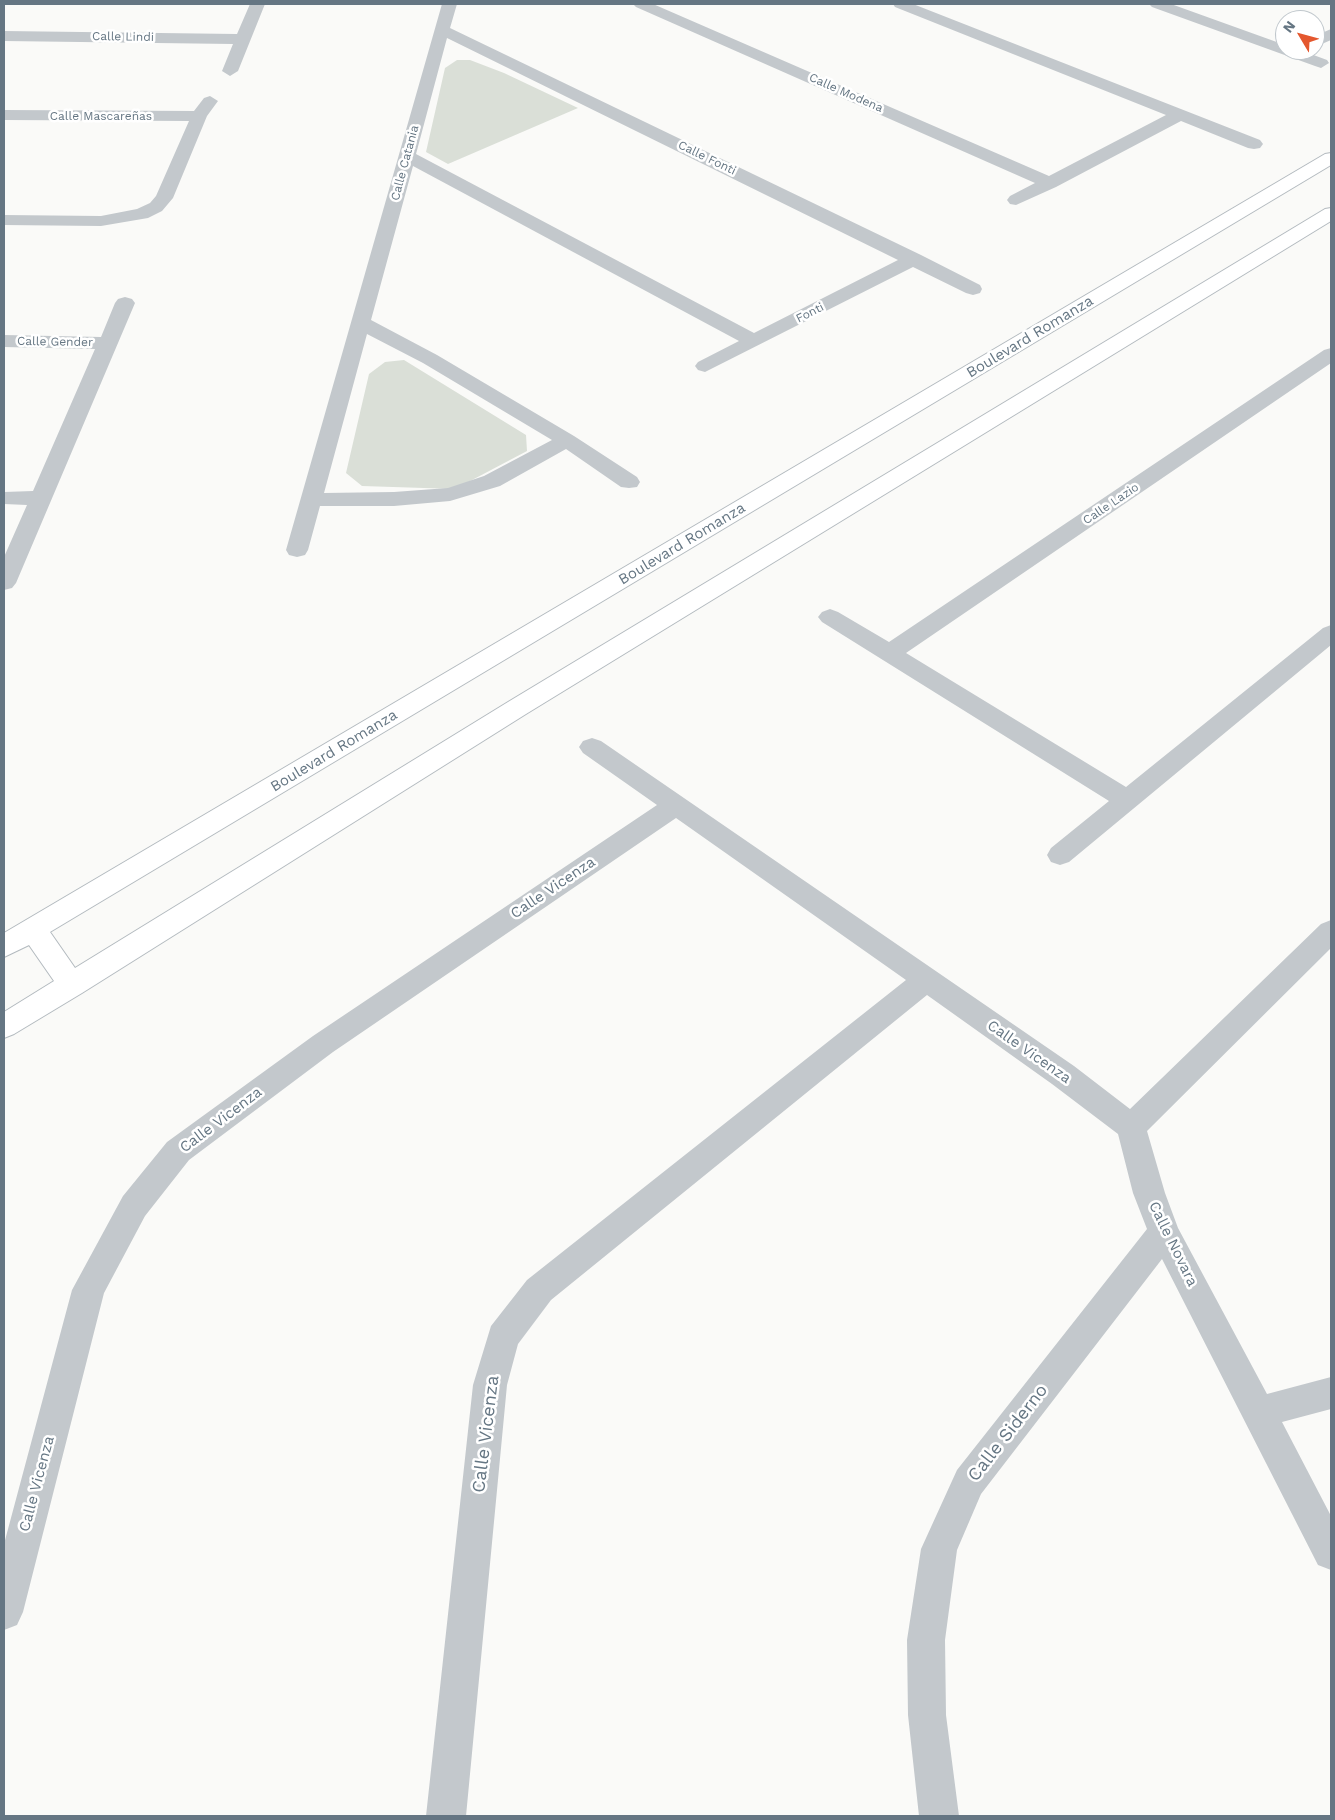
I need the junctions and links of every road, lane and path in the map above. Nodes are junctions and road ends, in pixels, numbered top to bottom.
1 (257, 4) edge
2 (449, 4) edge
3 (642, 4) edge
4 (900, 4) edge
5 (1157, 4) edge
6 (441, 29) junction
7 (4, 36) edge
8 (242, 39) junction
9 (1275, 44) edge
10 (1317, 60) edge
11 (1322, 62) dead end
12 (230, 71) dead end
13 (210, 101) dead end
14 (4, 115) edge
15 (1179, 115) junction
16 (199, 116) junction
17 (1254, 144) dead end
18 (407, 156) junction
19 (1331, 158) edge
20 (1050, 183) junction
21 (1016, 200) dead end
22 (1331, 213) edge
23 (4, 220) edge
24 (914, 259) junction
25 (973, 290) dead end
26 (125, 303) dead end
27 (361, 323) junction
28 (4, 341) edge
29 (754, 341) junction
30 (107, 343) junction
31 (1331, 354) edge
32 (705, 366) dead end
33 (567, 440) junction
34 (629, 482) dead end
35 (4, 498) edge
36 (40, 498) junction
37 (311, 500) junction
38 (297, 550) dead end
39 (4, 583) edge
40 (830, 617) dead end
41 (1331, 633) edge
42 (890, 653) junction
43 (592, 747) dead end
44 (1128, 800) junction
45 (675, 806) junction
46 (1060, 855) dead end
47 (33, 930) junction
48 (1331, 931) edge
49 (4, 946) edge
50 (926, 980) junction
51 (72, 985) junction
52 (4, 1026) edge
53 (1131, 1127) junction
54 (1164, 1232) junction
55 (1331, 1393) edge
56 (1260, 1412) junction
57 (1331, 1552) edge
58 (4, 1612) edge
59 (446, 1816) edge
60 (939, 1816) edge

1 - 8 street
2 - 6 street, Calle Catania
3 - 20 street, Calle Modena
4 - 15 street
5 - 9 street
6 - 18 street, Calle Catania
6 - 24 street, Calle Fonti
7 - 8 street, Calle Lindi
8 - 12 street
10 - 11 street
13 - 16 street
14 - 16 street, Calle Mascareñas
15 - 17 street
15 - 20 street
16 - 23 street
18 - 27 street, Calle Catania
18 - 29 street
19 - 47 main road, Boulevard Romanza
20 - 21 street
22 - 51 main road
24 - 25 street, Calle Fonti
24 - 29 street, Fonti
26 - 30 street
27 - 33 street
27 - 37 street, Calle Catania
28 - 30 street, Calle Gender
29 - 32 street, Fonti
30 - 36 street
31 - 42 street, Calle Lazio
33 - 34 street
33 - 37 street
35 - 36 street
36 - 39 street
37 - 38 street, Calle Catania
40 - 42 street
41 - 44 street
42 - 44 street
43 - 45 street, Calle Vicenza
44 - 46 street
45 - 50 street, Calle Vicenza
45 - 58 street, Calle Vicenza
47 - 49 main road, Boulevard Romanza
47 - 51 main road
48 - 53 street
50 - 53 street, Calle Vicenza
50 - 59 street, Calle Vicenza
51 - 52 main road
53 - 54 street, Calle Novara
54 - 56 street, Calle Novara
54 - 60 street, Calle Siderno
55 - 56 street
56 - 57 street, Calle Novara

